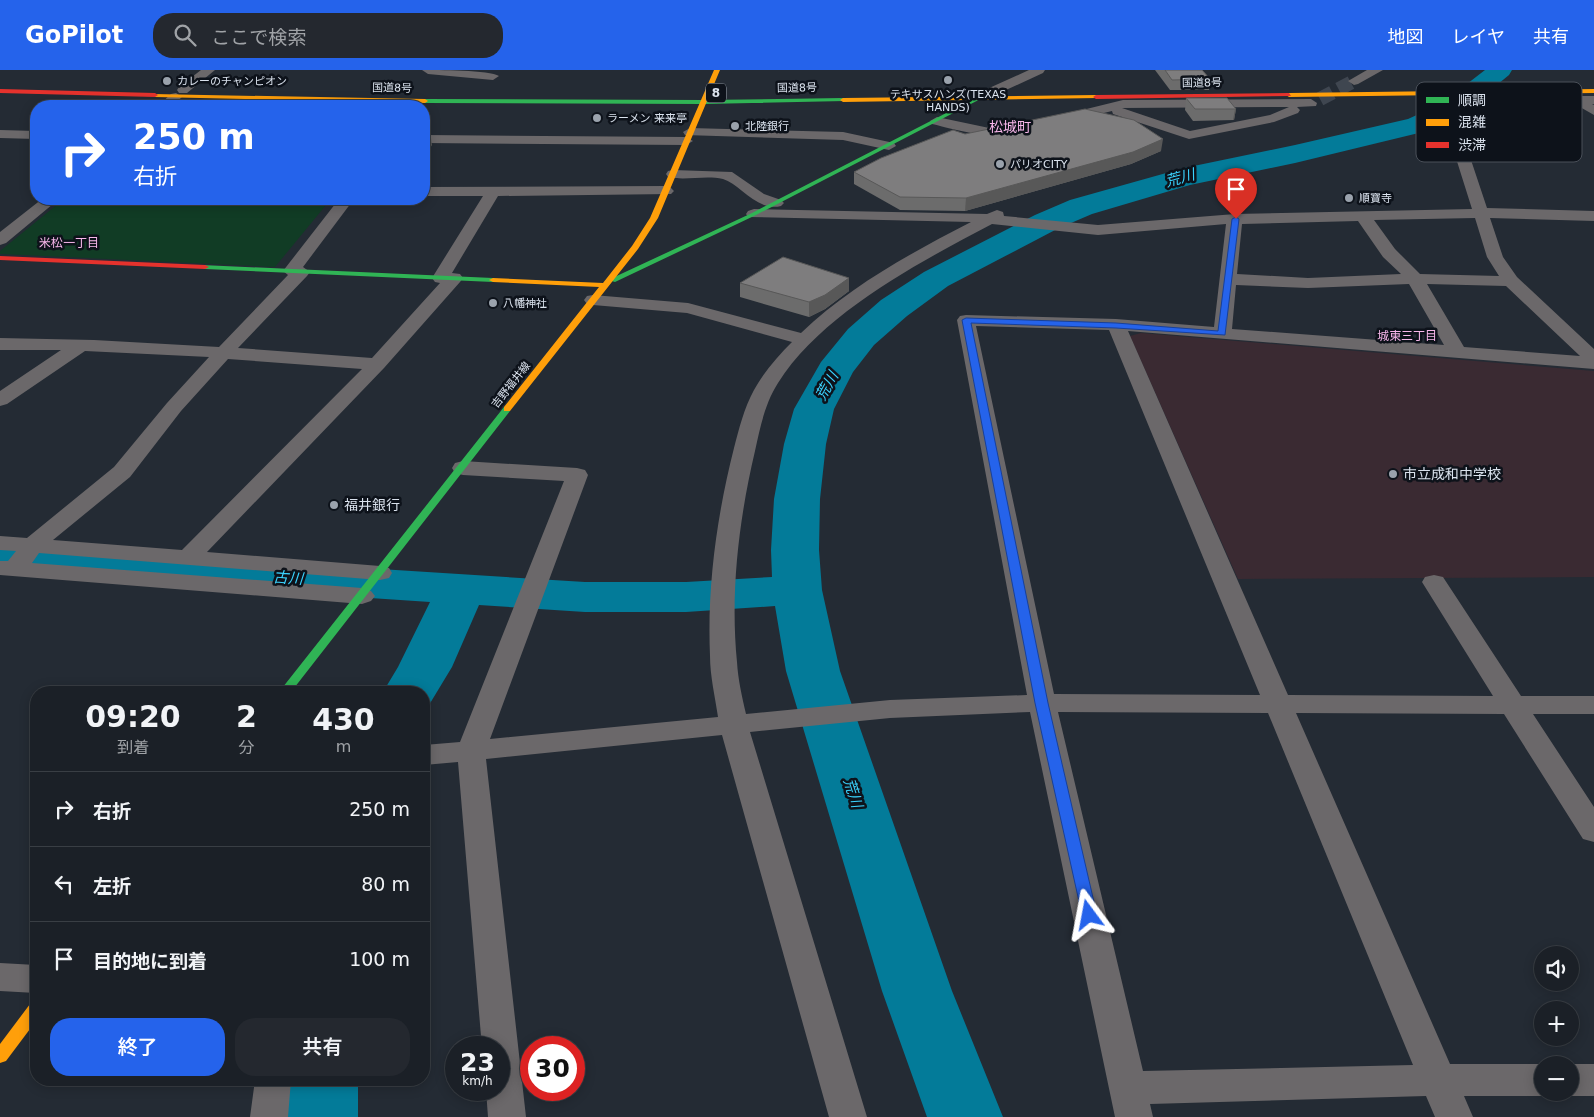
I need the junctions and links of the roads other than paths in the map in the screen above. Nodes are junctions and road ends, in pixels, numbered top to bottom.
1 (209, 70) edge
2 (428, 70) edge
3 (717, 70) edge
4 (1039, 70) edge
5 (1376, 70) edge
6 (498, 73) edge
7 (1354, 80) tunnel mouth
8 (0, 84) edge
9 (1416, 90) edge
10 (1416, 90) edge
11 (0, 91) edge
12 (991, 92) junction
13 (180, 93) junction
14 (477, 94) junction
15 (706, 97) junction
16 (978, 99) junction
17 (171, 100) edge
18 (406, 100) edge
19 (430, 101) edge
20 (1582, 103) edge
21 (1108, 108) junction
22 (1594, 111) edge
23 (937, 120) junction
24 (1053, 121) edge
25 (1025, 128) edge
26 (30, 135) edge
27 (688, 136) junction
28 (4, 137) edge
29 (430, 139) edge
30 (889, 146) junction
31 (1464, 162) edge
32 (673, 174) junction
33 (430, 190) edge
34 (493, 191) junction
35 (666, 191) junction
36 (776, 203) junction
37 (44, 205) edge
38 (343, 205) edge
39 (1480, 213) junction
40 (754, 214) junction
41 (1363, 216) junction
42 (1594, 216) edge
43 (993, 218) junction
44 (1236, 219) junction
45 (0, 240) edge
46 (0, 258) edge
47 (297, 271) junction
48 (448, 278) junction
49 (1228, 279) junction
50 (1415, 279) junction
51 (1511, 281) junction
52 (605, 284) junction
53 (593, 300) junction
54 (1116, 325) junction
55 (1222, 334) junction
56 (804, 340) junction
57 (0, 344) edge
58 (80, 346) junction
59 (1458, 352) junction
60 (223, 353) junction
61 (1594, 361) edge
62 (377, 364) junction
63 (0, 400) edge
64 (463, 468) junction
65 (0, 543) edge
66 (34, 544) junction
67 (189, 557) junction
68 (7, 568) edge
69 (380, 573) junction
70 (1434, 582) dead end
71 (362, 596) junction
72 (290, 686) edge
73 (1042, 703) junction
74 (1277, 705) junction
75 (1513, 705) junction
76 (1594, 705) edge
77 (733, 723) junction
78 (471, 750) junction
79 (430, 754) edge
80 (1594, 831) edge
81 (0, 977) edge
82 (30, 979) edge
83 (30, 1017) edge
84 (0, 1056) edge
85 (1437, 1080) junction
86 (1534, 1080) edge
87 (1579, 1080) edge
88 (1594, 1080) edge
89 (273, 1086) edge
90 (1131, 1103) edge
91 (269, 1117) edge
92 (507, 1117) edge
93 (848, 1117) edge
94 (1454, 1117) edge

1 - 13 street
2 - 6 street
3 - 15 main road, 吉野福井線
4 - 12 street
5 - 7 street
6 - 14 street
8 - 13 main road, 国道8号 / 8
9 - 12 main road, 国道8号 / 8
10 - 16 main road, 国道8号 / 8
11 - 13 main road, 国道8号 / 8
12 - 15 main road, 国道8号 / 8
12 - 16 main road
13 - 14 main road, 国道8号 / 8
13 - 17 street
13 - 18 main road, 国道8号 / 8
14 - 15 main road, 国道8号 / 8
15 - 16 main road, 国道8号 / 8
15 - 19 main road, 国道8号 / 8
15 - 27 main road, 吉野福井線
16 - 23 main road
20 - 22 street
21 - 21 street
21 - 24 street
23 - 25 street
23 - 30 main road
26 - 28 street
27 - 29 street
27 - 30 street
27 - 32 main road, 吉野福井線
30 - 36 main road
31 - 39 street
32 - 35 main road, 吉野福井線
32 - 36 street
33 - 34 street
34 - 35 street
34 - 48 street
35 - 52 main road, 吉野福井線
36 - 40 main road
37 - 45 street
38 - 47 street
39 - 41 street
39 - 42 street
39 - 51 street
40 - 43 street
40 - 52 main road
41 - 44 street
41 - 50 street
43 - 44 street
43 - 56 street
44 - 49 street
46 - 47 main road
47 - 48 main road
47 - 60 street
48 - 52 main road
48 - 62 street
49 - 50 street
49 - 55 street
50 - 51 street
50 - 59 street
51 - 61 street
52 - 53 main road, 吉野福井線
53 - 56 street
53 - 64 main road, 吉野福井線
54 - 55 street
54 - 73 street
54 - 74 street
55 - 59 street
56 - 77 street
57 - 58 street
58 - 60 street
58 - 63 street
59 - 61 street
60 - 62 street
60 - 66 street
62 - 67 street
64 - 69 main road, 吉野福井線
64 - 78 street
65 - 66 street
66 - 67 street
66 - 68 street
67 - 69 street
68 - 71 street
69 - 71 main road, 吉野福井線
70 - 75 street
71 - 72 main road, 吉野福井線
73 - 74 street
73 - 77 street
73 - 90 street
74 - 75 street
74 - 85 street
75 - 76 street
75 - 80 street
77 - 78 street
77 - 93 street
78 - 79 street
78 - 92 street
81 - 82 street
83 - 84 main road
85 - 86 street
85 - 90 street
85 - 94 street
87 - 88 street
89 - 91 street

